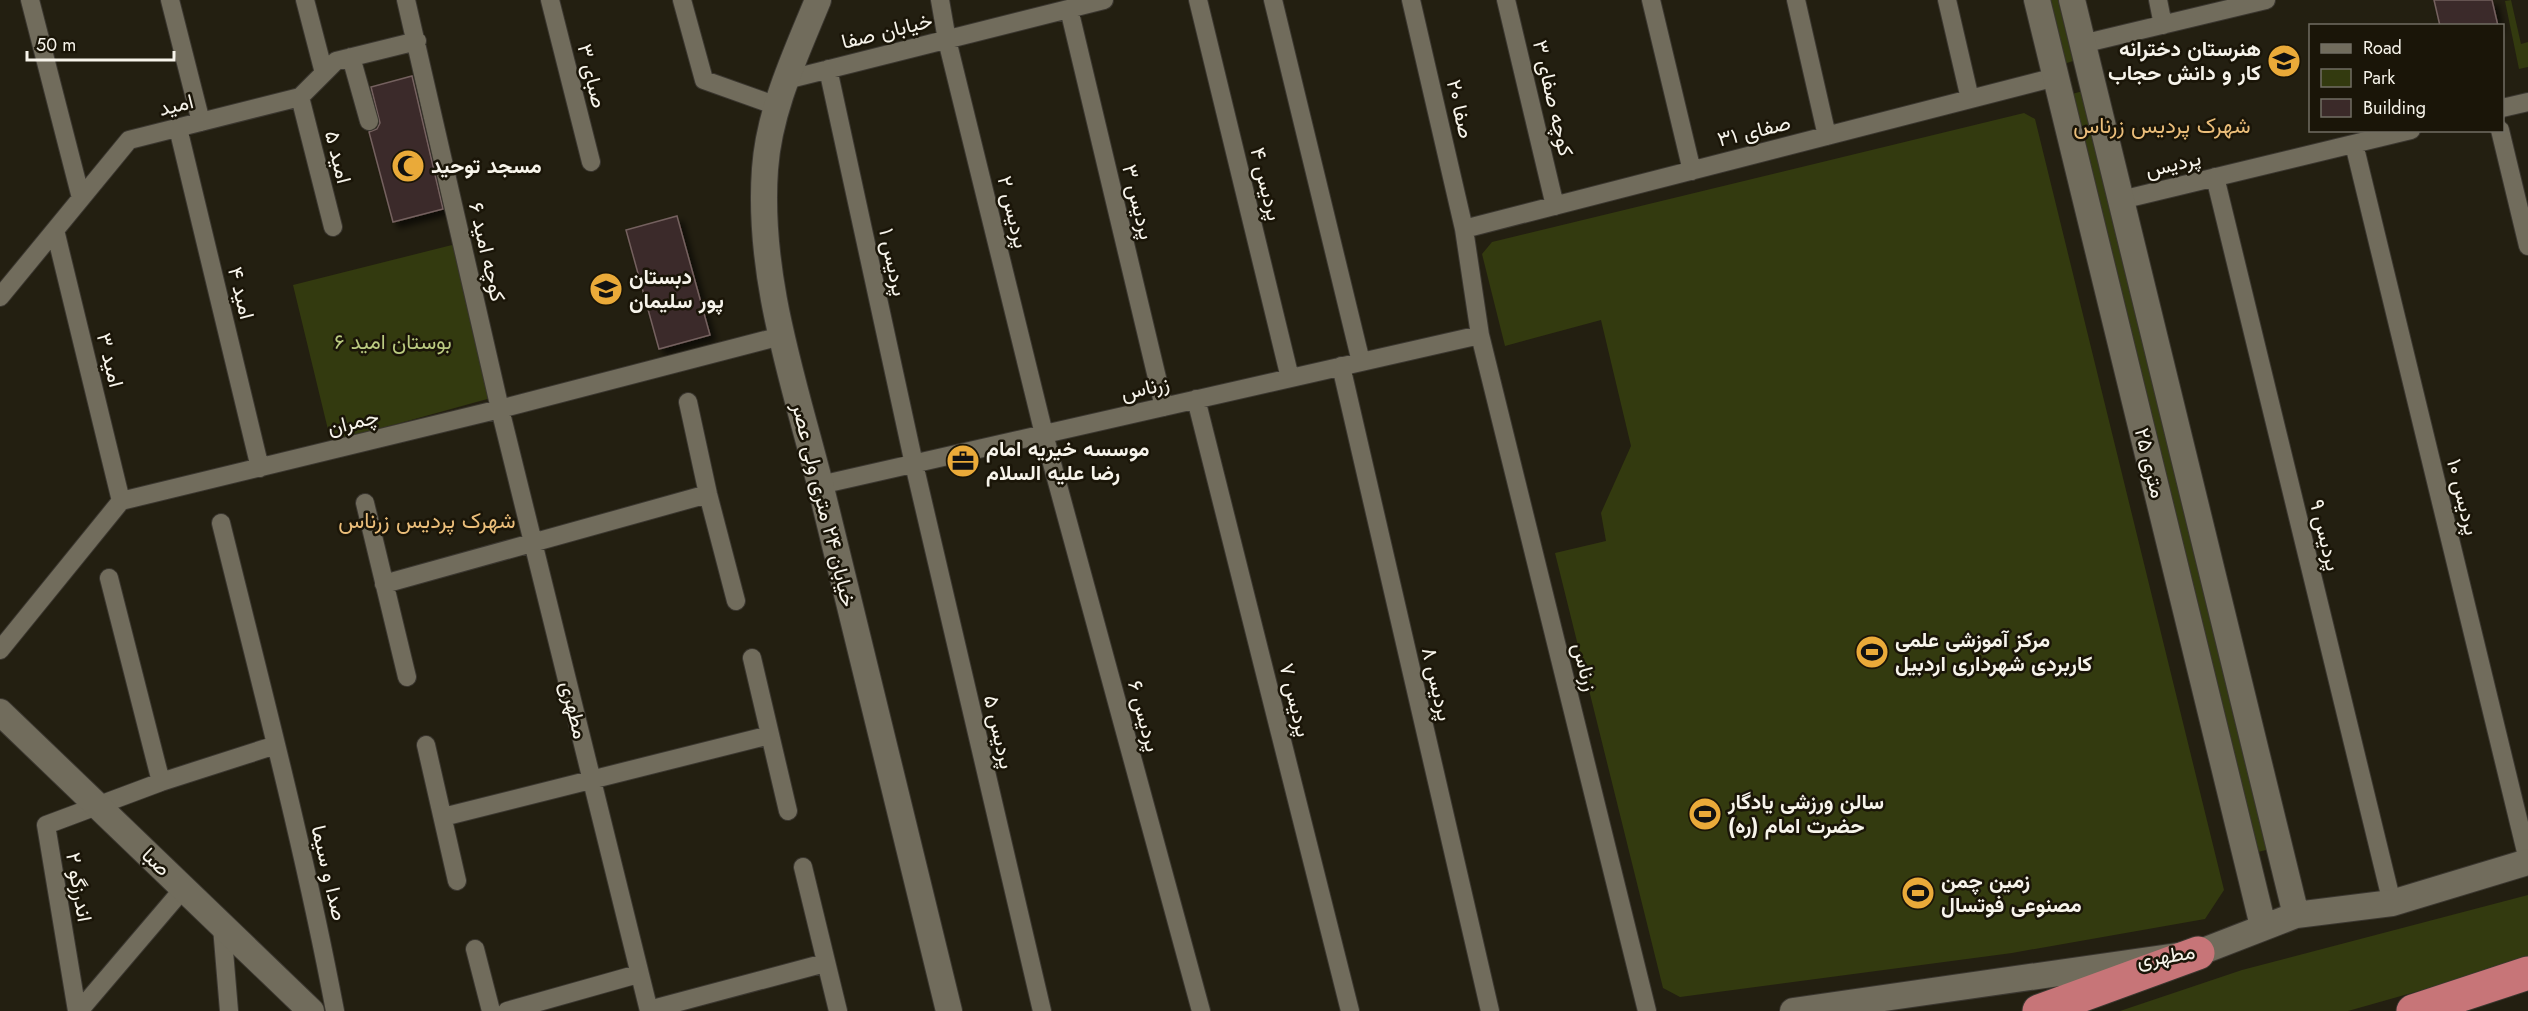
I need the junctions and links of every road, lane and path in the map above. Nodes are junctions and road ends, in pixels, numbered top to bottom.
1 (30, 0) edge
2 (170, 0) edge
3 (305, 0) edge
4 (406, 0) edge
5 (550, 0) edge
6 (682, 0) edge
7 (818, 0) edge
8 (940, 0) edge
9 (1197, 0) edge
10 (1273, 0) edge
11 (1411, 0) edge
12 (1506, 0) edge
13 (1651, 0) edge
14 (1796, 0) edge
15 (1947, 0) edge
16 (2037, 0) edge
17 (2072, 0) edge
18 (2158, 0) edge
19 (2266, 0) edge
20 (1098, 1) edge
21 (1069, 9) junction
22 (2163, 25) junction
23 (947, 40) junction
24 (417, 41) junction
25 (2082, 44) junction
26 (351, 57) junction
27 (828, 69) junction
28 (2088, 69) junction
29 (324, 73) junction
30 (2056, 77) junction
31 (786, 80) junction
32 (300, 98) junction
33 (1970, 99) junction
34 (2528, 102) edge
35 (777, 106) junction
36 (2504, 108) edge
37 (369, 121) dead end
38 (201, 122) junction
39 (178, 128) junction
40 (2403, 132) edge
41 (2500, 132) edge
42 (1827, 136) junction
43 (2354, 144) junction
44 (591, 162) dead end
45 (1692, 171) junction
46 (2215, 177) junction
47 (81, 198) junction
48 (2121, 200) junction
49 (1555, 206) junction
50 (333, 227) dead end
51 (1464, 229) junction
52 (54, 231) junction
53 (2528, 246) edge
54 (0, 297) edge
55 (1480, 335) junction
56 (781, 336) junction
57 (1361, 362) junction
58 (1341, 366) junction
59 (1290, 378) junction
60 (1196, 399) junction
61 (688, 402) dead end
62 (1164, 406) junction
63 (500, 409) junction
64 (1044, 434) junction
65 (914, 464) junction
66 (260, 468) junction
67 (820, 485) junction
68 (708, 494) junction
69 (121, 501) junction
70 (365, 503) dead end
71 (221, 523) dead end
72 (533, 543) junction
73 (109, 578) dead end
74 (384, 584) junction
75 (736, 601) dead end
76 (0, 650) edge
77 (752, 658) dead end
78 (407, 677) dead end
79 (0, 712) edge
80 (770, 735) junction
81 (276, 745) junction
82 (426, 745) dead end
83 (590, 780) junction
84 (161, 782) junction
85 (98, 805) junction
86 (788, 811) dead end
87 (443, 817) junction
88 (2528, 861) edge
89 (803, 867) dead end
90 (457, 881) dead end
91 (183, 889) junction
92 (2392, 903) junction
93 (2296, 915) junction
94 (2263, 926) junction
95 (222, 927) junction
96 (475, 949) dead end
97 (2198, 953) junction
98 (825, 963) junction
99 (2528, 973) edge
100 (638, 974) junction
101 (1906, 995) junction
102 (78, 1011) edge
103 (229, 1011) edge
104 (311, 1011) edge
105 (335, 1011) edge
106 (491, 1011) edge
107 (507, 1011) edge
108 (649, 1011) edge
109 (838, 1011) edge
110 (949, 1011) edge
111 (1042, 1011) edge
112 (1200, 1011) edge
113 (1350, 1011) edge
114 (1490, 1011) edge
115 (1647, 1011) edge
116 (1793, 1011) edge
117 (1952, 1011) edge
118 (2039, 1011) edge
119 (2413, 1011) edge

1 - 47 street
2 - 38 street
3 - 29 street
4 - 24 street, کوچه امید ۶
5 - 44 street, صبای ۳
6 - 35 street
7 - 31 street, خیابان ۲۴ متری ولی عصر
8 - 23 street, پردیس ۲
9 - 59 street, پردیس ۴
10 - 57 street
11 - 51 street, صفا ۲۰
12 - 49 street, کوچه صفای ۳
13 - 45 street
14 - 42 street
15 - 33 street
16 - 30 street, ۲۵ متری
17 - 25 street, ۲۵ متری
18 - 22 street
19 - 22 street
20 - 21 street, خیابان صفا
21 - 23 street, خیابان صفا
21 - 62 street, پردیس ۳
22 - 25 street
23 - 27 street, خیابان صفا
23 - 64 street, پردیس ۲
24 - 26 street
24 - 63 street, کوچه امید ۶
25 - 28 street, ۲۵ متری
26 - 29 street
26 - 37 street
27 - 31 street, خیابان صفا
27 - 65 street, پردیس ۱
28 - 30 street
28 - 48 street, ۲۵ متری
29 - 32 street
30 - 33 street, صفای ۳۱
30 - 94 street, ۲۵ متری
31 - 35 street, خیابان ۲۴ متری ولی عصر
32 - 38 street, امید
32 - 50 street, امید ۵
33 - 42 street, صفای ۳۱
34 - 36 street
35 - 56 street, خیابان ۲۴ متری ولی عصر
38 - 39 street, امید
39 - 47 street, امید
39 - 66 street, امید ۴
40 - 43 street, پردیس
41 - 53 street
42 - 45 street, صفای ۳۱
43 - 46 street, پردیس
43 - 88 street, پردیس ۱۰
45 - 49 street, صفای ۳۱
46 - 48 street, پردیس
46 - 92 street, پردیس ۹
47 - 52 street, امید
48 - 93 street, ۲۵ متری
49 - 51 street, صفای ۳۱
51 - 55 street, زرناس
52 - 54 street, امید
52 - 69 street, امید ۳
55 - 57 street, زرناس
55 - 115 street, زرناس
56 - 63 street, چمران
56 - 67 street, خیابان ۲۴ متری ولی عصر
57 - 58 street, زرناس
58 - 59 street, زرناس
58 - 114 street, پردیس ۸
59 - 60 street, زرناس
60 - 62 street, زرناس
60 - 113 street, پردیس ۷
61 - 68 street
62 - 64 street, زرناس
63 - 66 street, چمران
63 - 72 street, مطهری
64 - 65 street, زرناس
64 - 112 street, پردیس ۶
65 - 67 street, زرناس
65 - 111 street, پردیس ۵
66 - 69 street, چمران
67 - 110 street, خیابان ۲۴ متری ولی عصر
68 - 72 street
68 - 75 street
69 - 76 street
70 - 74 street
71 - 81 street, صدا و سیما
72 - 74 street
72 - 83 street, مطهری
73 - 84 street
74 - 78 street
77 - 80 street
79 - 85 street, صبا
80 - 83 street
80 - 86 street
81 - 84 street
81 - 105 street, صدا و سیما
82 - 87 street
83 - 87 street
83 - 100 street, مطهری
84 - 85 street
85 - 91 street, صبا
85 - 102 street, اندرزگو ۲
87 - 90 street
88 - 92 street, مطهری
89 - 98 street
91 - 95 street, صبا
91 - 102 street
92 - 93 street, مطهری
93 - 94 street, مطهری
94 - 97 street, مطهری
95 - 103 street
95 - 104 street, صبا
96 - 106 street
97 - 101 street, مطهری
97 - 118 highway
98 - 108 street
98 - 109 street
99 - 119 highway
100 - 107 street
100 - 108 street, مطهری
101 - 116 street, مطهری
101 - 117 street

